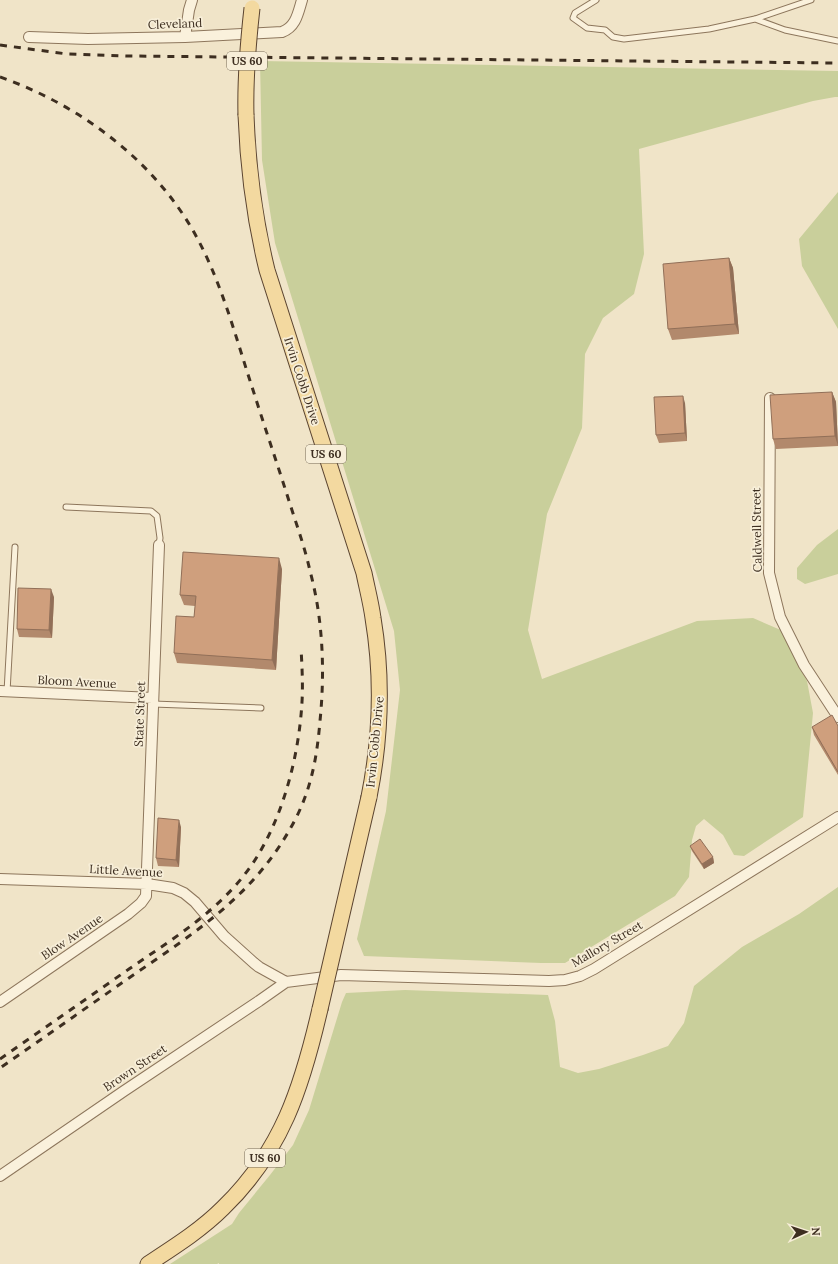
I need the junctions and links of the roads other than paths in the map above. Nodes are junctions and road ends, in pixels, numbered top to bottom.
1 (192, 0) edge
2 (302, 0) edge
3 (596, 0) edge
4 (811, 0) edge
5 (252, 4) edge
6 (755, 19) junction
7 (29, 37) dead end
8 (185, 37) junction
9 (838, 41) edge
10 (770, 398) edge
11 (66, 507) dead end
12 (159, 545) joint
13 (16, 547) dead end
14 (3, 691) edge
15 (153, 701) junction
16 (261, 708) dead end
17 (838, 717) edge
18 (838, 817) edge
19 (0, 879) edge
20 (147, 884) junction
21 (286, 982) junction
22 (0, 1002) edge
23 (0, 1176) edge
24 (148, 1264) edge

1 - 8 street
2 - 8 street, Cleveland
3 - 6 lane
4 - 6 lane
5 - 24 main road, Irvin Cobb Drive / US 60, bridge
6 - 9 lane
7 - 8 street, Cleveland
10 - 17 street, Caldwell Street
11 - 12 lane
12 - 15 street, State Street
13 - 14 lane
14 - 15 street, Bloom Avenue
15 - 16 lane
15 - 20 street, State Street
18 - 21 street, Mallory Street
19 - 20 street, Little Avenue
20 - 21 street, Little Avenue
20 - 22 street, Blow Avenue
21 - 23 street, Brown Street

